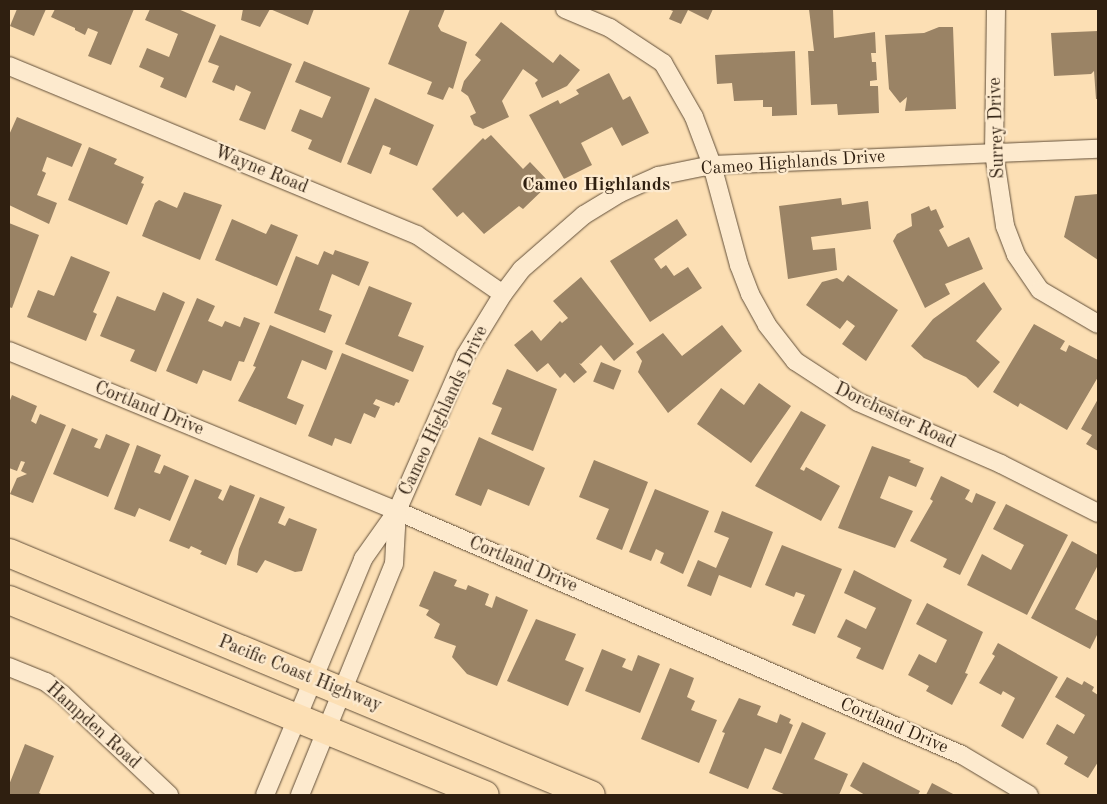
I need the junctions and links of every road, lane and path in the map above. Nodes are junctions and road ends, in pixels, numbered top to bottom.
1 (566, 9) edge
2 (996, 9) edge
3 (9, 66) edge
4 (1098, 149) edge
5 (994, 153) junction
6 (712, 165) junction
7 (503, 294) junction
8 (1098, 324) edge
9 (9, 351) edge
10 (397, 511) junction
11 (1098, 513) edge
12 (9, 554) edge
13 (9, 600) edge
14 (9, 667) edge
15 (314, 679) junction
16 (343, 691) junction
17 (297, 718) junction
18 (327, 730) junction
19 (169, 795) edge
20 (265, 795) edge
21 (300, 795) edge
22 (485, 795) edge
23 (591, 795) edge
24 (1029, 795) edge

1 - 6 street, Dorchester Road
2 - 5 street, Surrey Drive
3 - 7 street, Wayne Road
4 - 5 street, Cameo Highlands Drive
5 - 6 street, Cameo Highlands Drive
5 - 8 street, Surrey Drive
6 - 7 street, Cameo Highlands Drive
6 - 11 street, Dorchester Road
7 - 10 street, Cameo Highlands Drive
9 - 10 street, Cortland Drive
10 - 15 street, Cameo Highlands Drive
10 - 16 street, Cameo Highlands Drive
10 - 24 street, Cortland Drive
12 - 15 highway, Pacific Coast Highway
13 - 17 highway
14 - 19 street, Hampden Road
15 - 16 highway, Pacific Coast Highway
15 - 17 street, Cameo Highlands Drive
16 - 18 street, Cameo Highlands Drive
16 - 23 highway, Pacific Coast Highway
17 - 18 highway
17 - 20 street, Cameo Highlands Drive
18 - 21 street, Cameo Highlands Drive
18 - 22 highway

